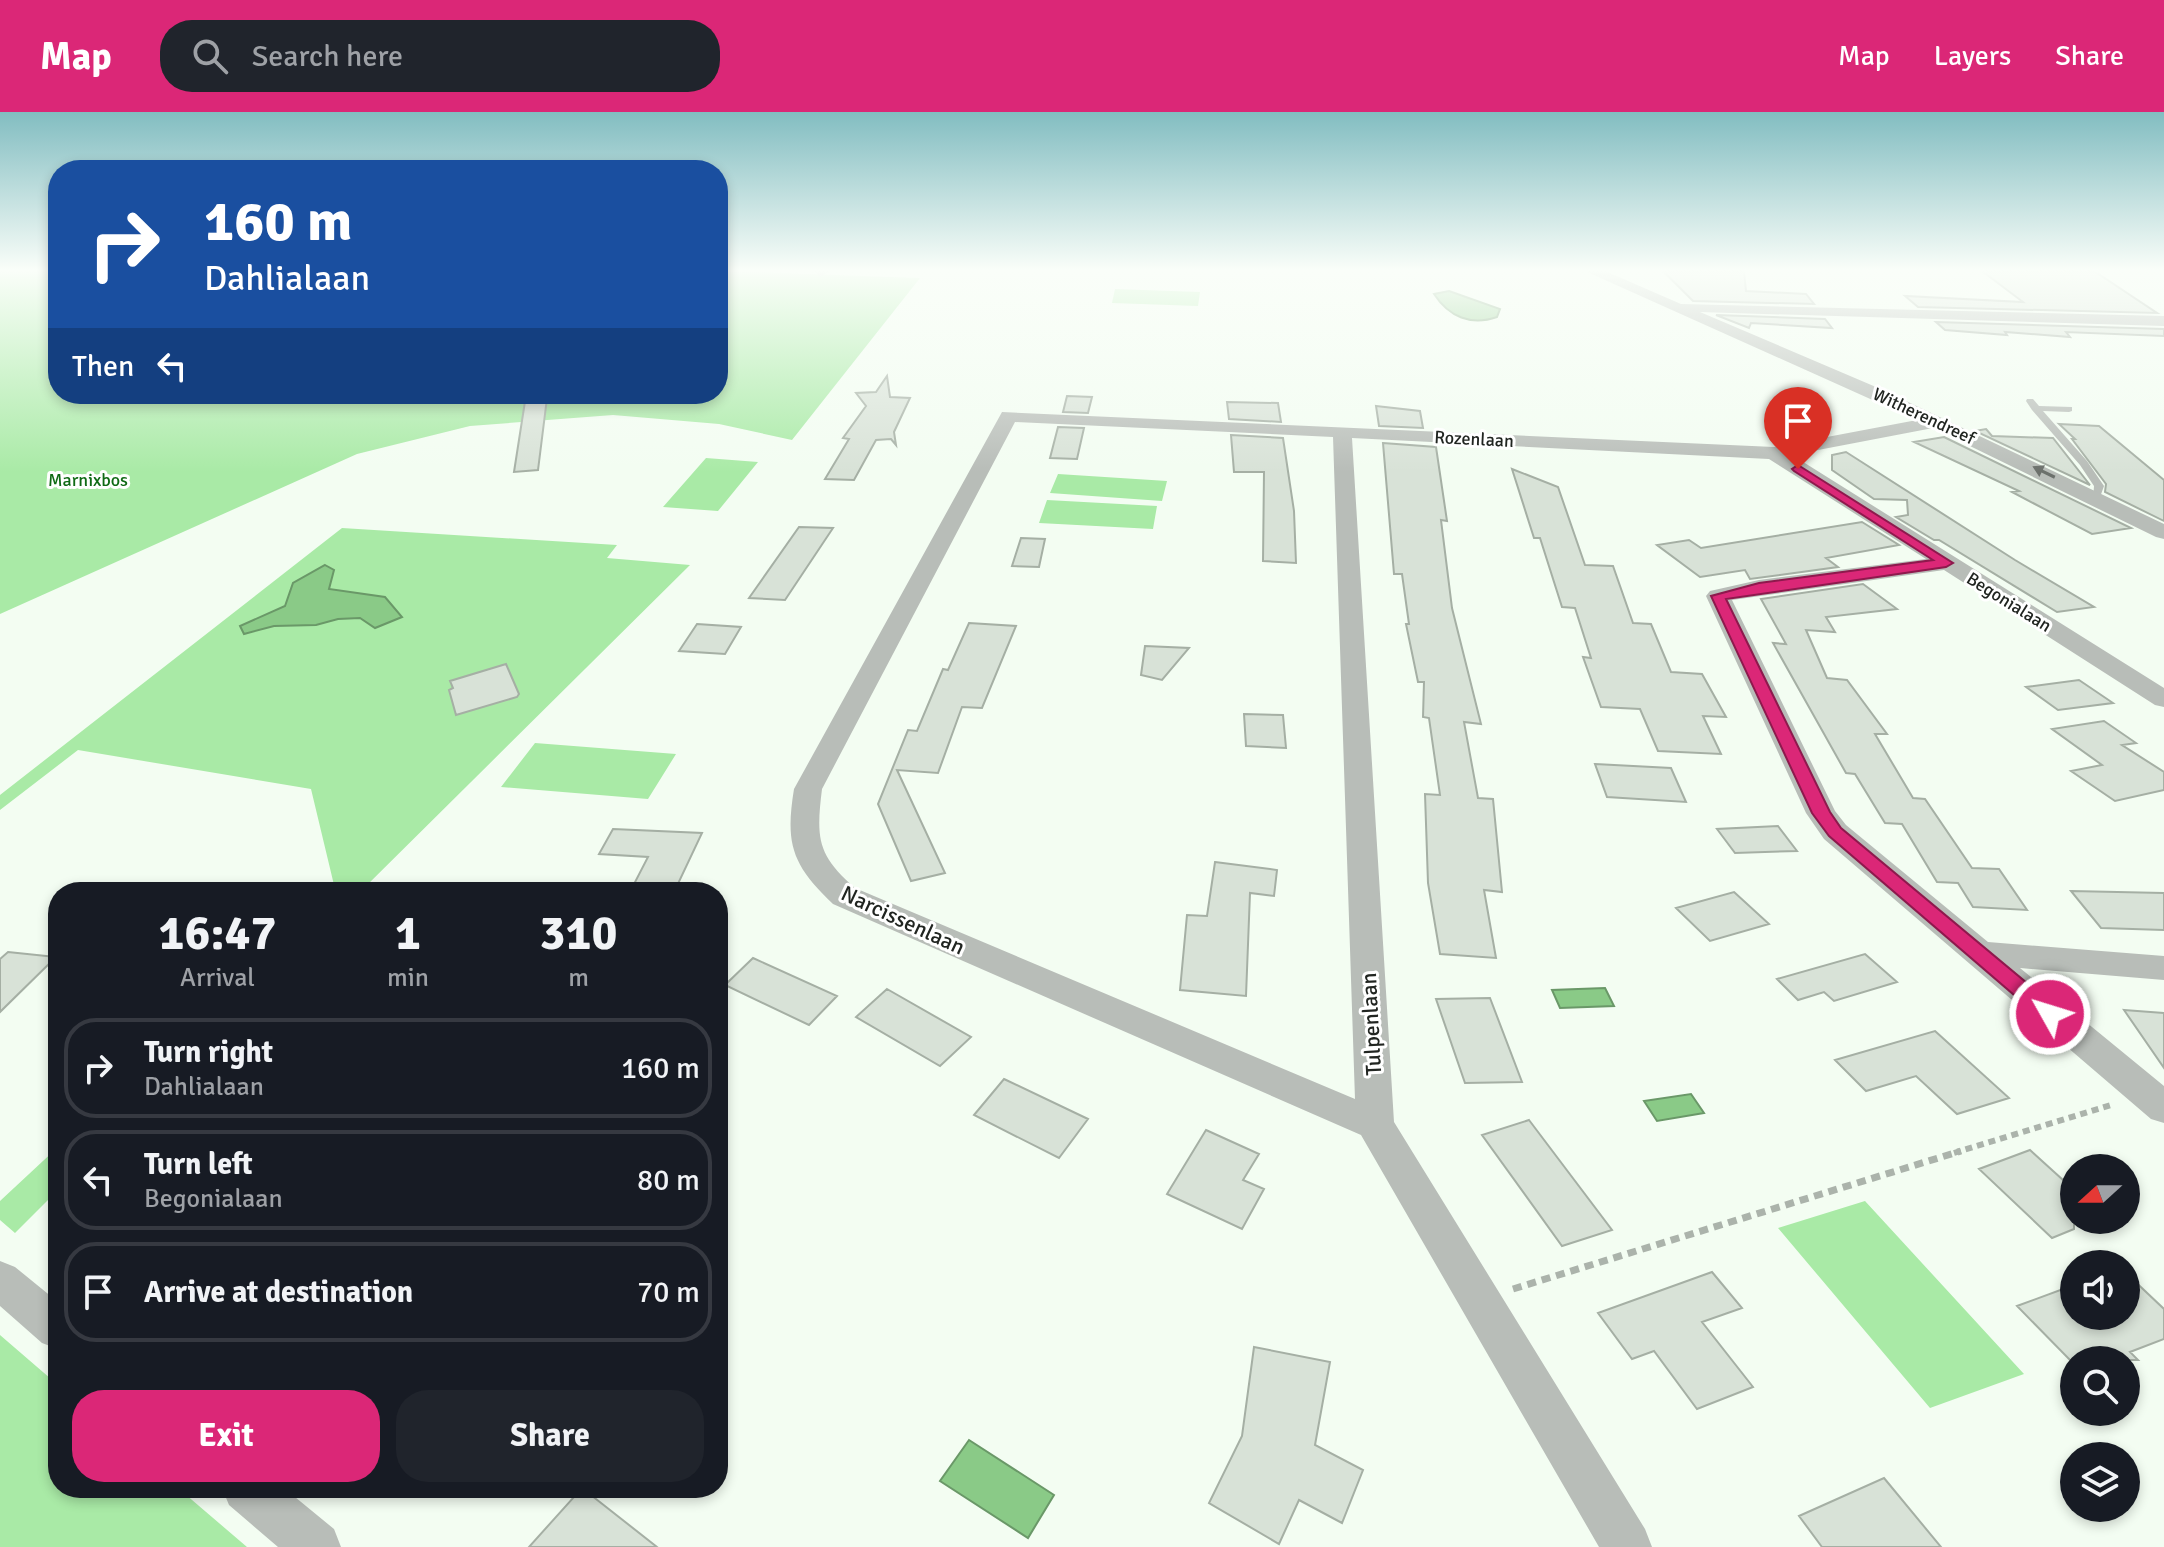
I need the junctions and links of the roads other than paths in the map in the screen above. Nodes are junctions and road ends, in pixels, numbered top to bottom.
1 (1745, 338) edge
2 (2069, 409) dead end
3 (1009, 416) joint
4 (1937, 422) junction
5 (1342, 433) junction
6 (1774, 453) junction
7 (2096, 498) junction
8 (2164, 532) edge
9 (1946, 563) junction
10 (2164, 699) edge
11 (1976, 953) junction
12 (2164, 968) edge
13 (2156, 1101) edge
14 (1375, 1124) junction
15 (0, 1280) edge
16 (48, 1321) edge
17 (258, 1498) edge
18 (316, 1547) edge
19 (1627, 1547) edge

1 - 4 street, Witherendreef
2 - 7 lane
3 - 5 street, Rozenlaan
3 - 14 street, Narcissenlaan
4 - 6 street, Rozenlaan
7 -> 4 street, Witherendreef
5 - 6 street, Rozenlaan
5 - 14 street, Tulpenlaan
6 - 9 street, Begonialaan
7 - 8 street, Witherendreef
9 - 10 street, Begonialaan
9 - 11 street
11 - 12 street
11 - 13 street
14 - 19 street, Tulpenlaan
15 - 16 street
17 - 18 street

